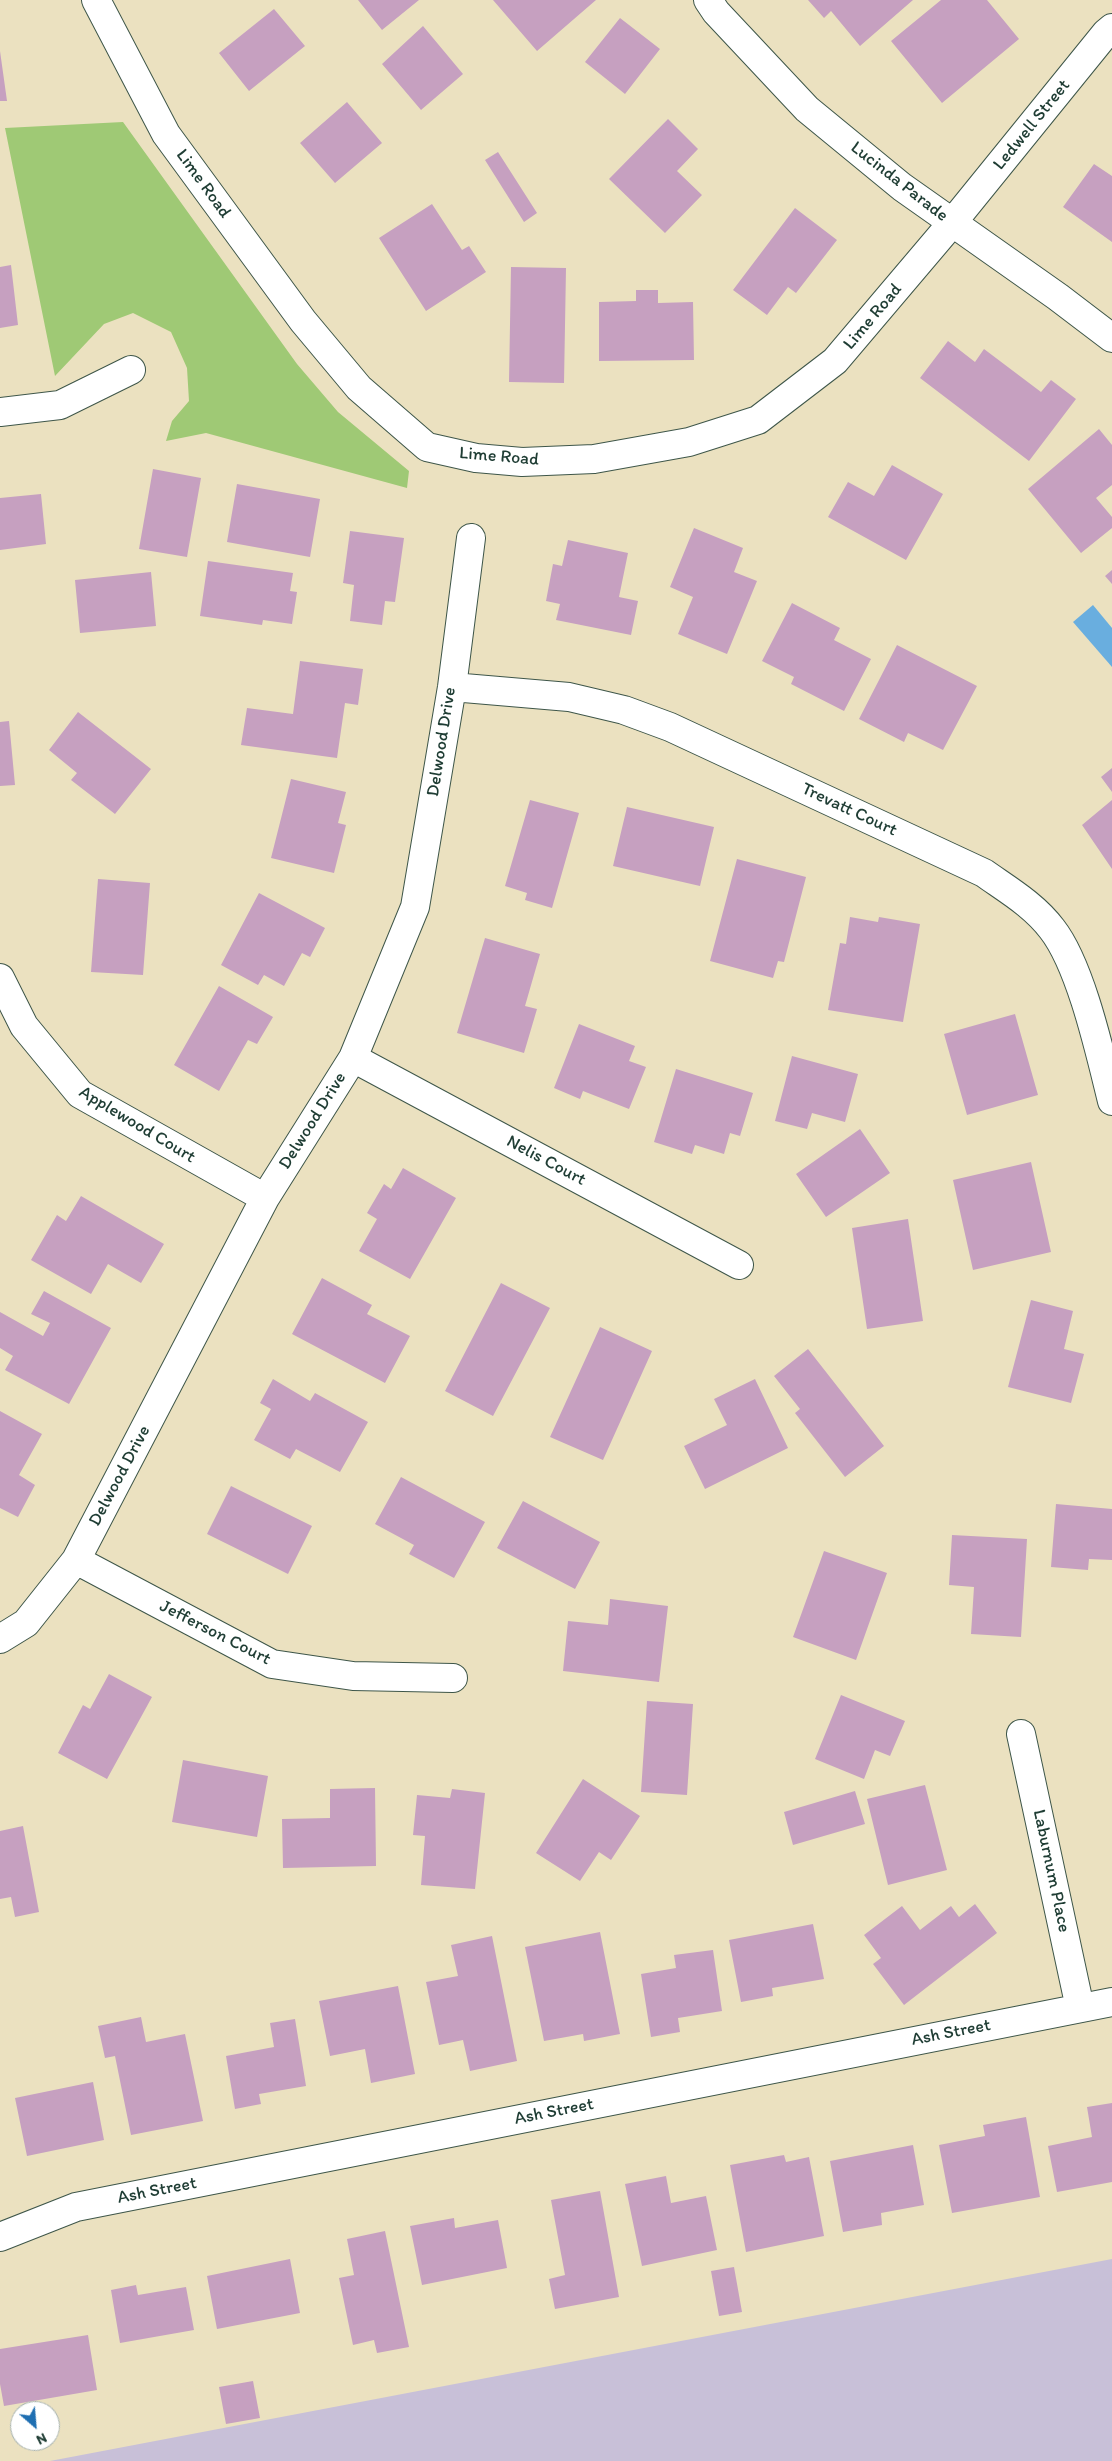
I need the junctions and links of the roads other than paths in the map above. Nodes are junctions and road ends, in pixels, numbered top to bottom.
1 (96, 0) edge
2 (708, 0) edge
3 (1112, 28) edge
4 (952, 223) junction
5 (1112, 338) edge
6 (131, 370) dead end
7 (0, 412) edge
8 (471, 538) dead end
9 (452, 687) junction
10 (0, 978) edge
11 (352, 1058) junction
12 (1112, 1101) edge
13 (264, 1198) junction
14 (739, 1265) dead end
15 (76, 1560) junction
16 (0, 1639) edge
17 (453, 1678) dead end
18 (1021, 1734) dead end
19 (1112, 2002) edge
20 (1080, 2008) junction
21 (0, 2237) edge

1 - 4 street, Lime Road
2 - 4 street, Lucinda Parade
3 - 4 street, Ledwell Street
4 - 5 street, Lucinda Parade
6 - 7 street
8 - 9 street, Delwood Drive
9 - 11 street, Delwood Drive
9 - 12 street, Trevatt Court
10 - 13 street, Applewood Court
11 - 13 street, Delwood Drive
11 - 14 street, Nelis Court
13 - 15 street, Delwood Drive
15 - 16 street, Delwood Drive
15 - 17 street, Jefferson Court
18 - 20 street, Laburnum Place
19 - 20 street, Ash Street
20 - 21 street, Ash Street

